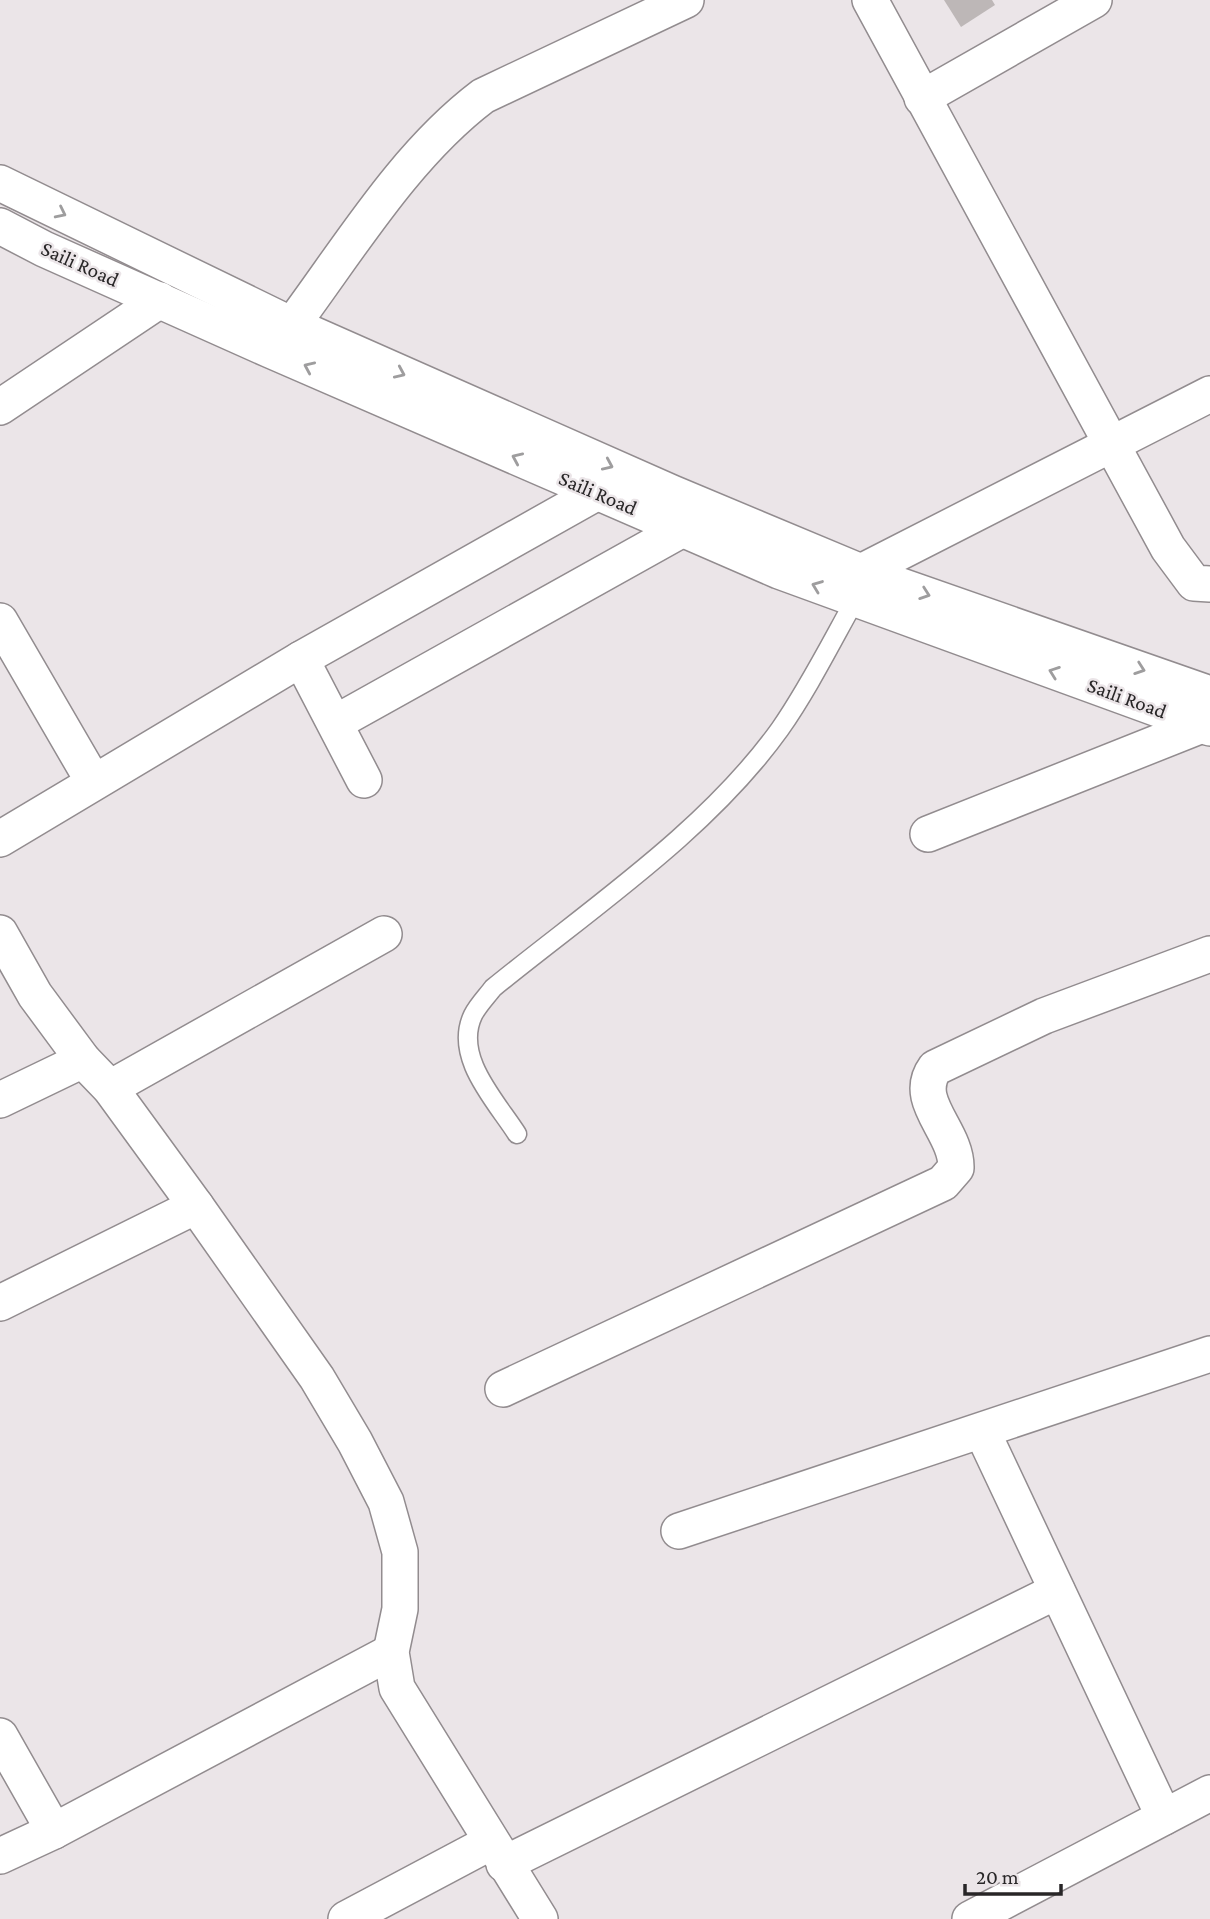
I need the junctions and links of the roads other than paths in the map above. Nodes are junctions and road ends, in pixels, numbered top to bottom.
1 (686, 0) edge
2 (870, 0) edge
3 (1094, 0) edge
4 (922, 99) junction
5 (0, 183) edge
6 (0, 226) edge
7 (160, 300) junction
8 (292, 325) junction
9 (1210, 394) edge
10 (0, 407) edge
11 (1112, 446) junction
12 (596, 493) junction
13 (681, 530) junction
14 (1210, 584) edge
15 (858, 586) junction
16 (0, 621) edge
17 (301, 659) junction
18 (1207, 716) edge
19 (335, 723) junction
20 (364, 780) dead end
21 (93, 781) junction
22 (928, 834) dead end
23 (0, 839) edge
24 (0, 933) edge
25 (384, 934) dead end
26 (1209, 956) edge
27 (83, 1060) junction
28 (110, 1088) junction
29 (0, 1100) edge
30 (517, 1135) dead end
31 (196, 1206) junction
32 (0, 1303) edge
33 (1210, 1354) edge
34 (503, 1389) dead end
35 (982, 1431) junction
36 (679, 1531) dead end
37 (1057, 1591) junction
38 (391, 1652) junction
39 (0, 1736) edge
40 (1210, 1793) edge
41 (1164, 1817) junction
42 (54, 1831) junction
43 (497, 1853) junction
44 (0, 1856) edge
45 (346, 1919) edge
46 (540, 1919) edge
47 (970, 1919) edge

1 - 8 street
2 - 4 street
3 - 4 street
4 - 11 street
5 -> 8 street
6 - 7 street, Saili Road
7 - 10 street
12 -> 7 street, Saili Road
8 -> 15 street
9 - 11 street
11 - 14 street
11 - 15 street
12 - 13 street, Saili Road
12 - 17 street
15 -> 13 street, Saili Road
13 - 19 street
15 - 18 street, Saili Road
15 - 30 lane
16 - 21 street
17 - 19 street
17 - 21 street
18 - 22 street
19 - 20 street
21 - 23 street
24 - 27 street
25 - 28 street
26 - 34 street
27 - 28 street
27 - 29 street
28 - 31 street
31 - 32 street
31 - 38 street
33 - 35 street
35 - 36 street
35 - 37 street
37 - 41 street
37 - 43 street
38 - 42 street
38 - 43 street
39 - 42 street
40 - 41 street
41 - 47 street
42 - 44 street
43 - 45 street
43 - 46 street

